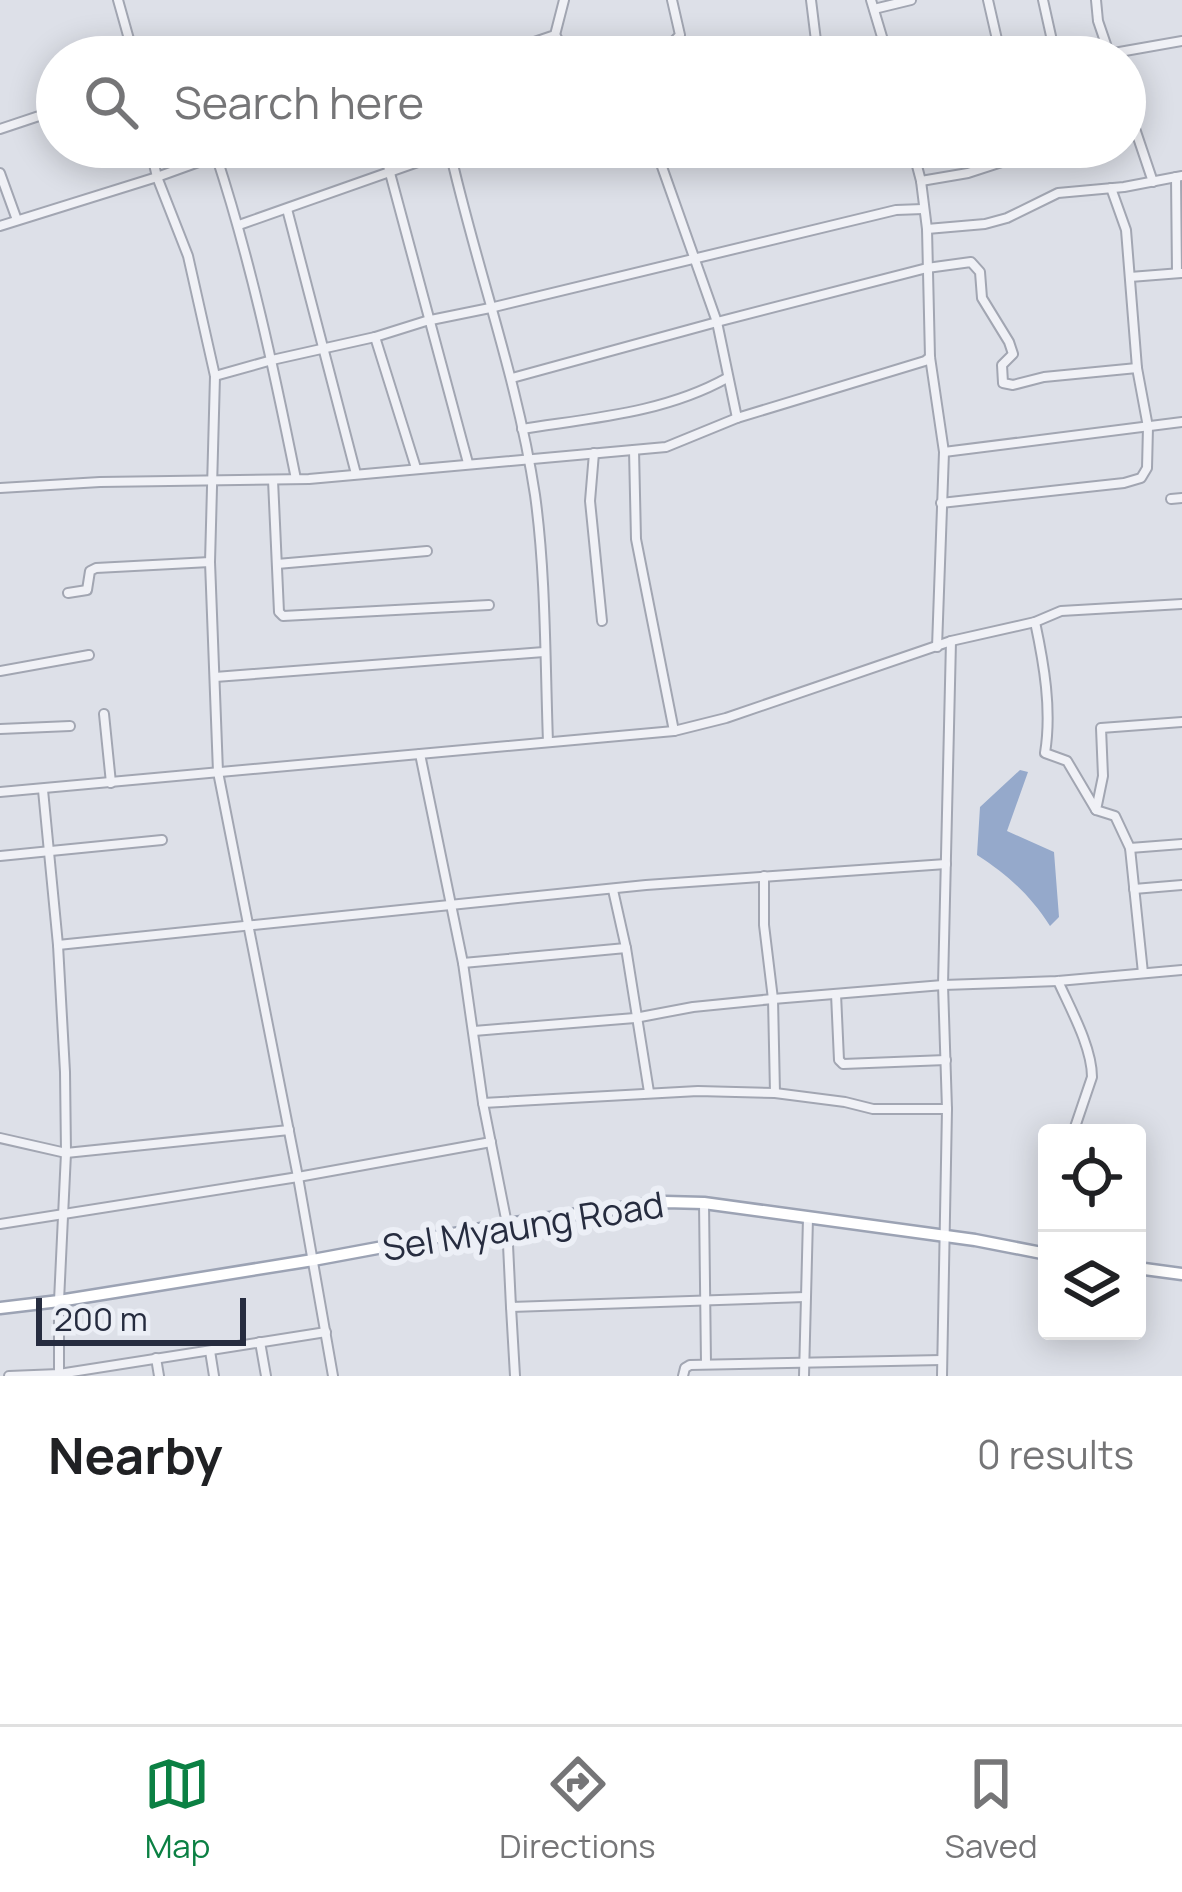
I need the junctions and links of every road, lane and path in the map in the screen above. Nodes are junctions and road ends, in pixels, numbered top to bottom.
1 (118, 0) edge
2 (564, 0) edge
3 (672, 0) edge
4 (811, 0) edge
5 (911, 0) edge
6 (988, 0) edge
7 (1043, 0) edge
8 (1096, 0) edge
9 (873, 5) edge
10 (555, 35) joint
11 (128, 36) edge
12 (552, 36) edge
13 (679, 36) edge
14 (815, 36) edge
15 (882, 36) edge
16 (996, 36) edge
17 (1051, 36) dead end
18 (1103, 36) edge
19 (1182, 41) edge
20 (1146, 48) edge
21 (36, 117) edge
22 (0, 129) edge
23 (1146, 165) edge
24 (155, 168) edge
25 (181, 168) edge
26 (220, 168) edge
27 (389, 168) edge
28 (400, 168) edge
29 (454, 168) edge
30 (663, 168) edge
31 (917, 168) edge
32 (983, 168) edge
33 (390, 172) junction
34 (0, 173) edge
35 (1179, 176) edge
36 (157, 177) junction
37 (921, 182) junction
38 (1153, 182) junction
39 (1111, 188) junction
40 (286, 209) junction
41 (923, 209) junction
42 (17, 220) junction
43 (239, 225) junction
44 (0, 226) edge
45 (926, 229) junction
46 (695, 258) junction
47 (927, 268) junction
48 (1180, 273) edge
49 (1129, 278) junction
50 (490, 308) junction
51 (430, 320) junction
52 (716, 322) junction
53 (375, 337) junction
54 (325, 348) junction
55 (930, 357) junction
56 (272, 360) junction
57 (1137, 368) junction
58 (215, 376) junction
59 (512, 378) junction
60 (727, 378) junction
61 (737, 418) junction
62 (1182, 422) edge
63 (1148, 427) junction
64 (522, 428) junction
65 (634, 450) junction
66 (944, 452) junction
67 (594, 453) junction
68 (527, 458) junction
69 (468, 463) junction
70 (416, 468) junction
71 (356, 474) junction
72 (296, 479) junction
73 (273, 480) junction
74 (211, 482) junction
75 (0, 488) edge
76 (941, 503) junction
77 (427, 551) dead end
78 (210, 562) junction
79 (277, 564) junction
80 (68, 593) dead end
81 (1182, 604) edge
82 (489, 605) dead end
83 (602, 621) dead end
84 (1035, 622) junction
85 (951, 641) junction
86 (937, 647) junction
87 (544, 652) junction
88 (89, 655) dead end
89 (0, 671) edge
90 (214, 677) junction
91 (104, 714) dead end
92 (1182, 722) edge
93 (70, 726) dead end
94 (0, 729) edge
95 (674, 731) junction
96 (548, 742) junction
97 (420, 754) junction
98 (218, 772) junction
99 (111, 783) junction
100 (43, 790) junction
101 (0, 792) edge
102 (1096, 810) junction
103 (162, 840) dead end
104 (1182, 844) edge
105 (1130, 848) junction
106 (47, 850) junction
107 (0, 856) edge
108 (946, 864) junction
109 (764, 876) junction
110 (1182, 885) edge
111 (1134, 889) junction
112 (613, 890) junction
113 (450, 904) junction
114 (248, 926) junction
115 (58, 945) junction
116 (626, 948) junction
117 (463, 964) junction
118 (1182, 970) edge
119 (1143, 973) junction
120 (1058, 981) junction
121 (943, 985) junction
122 (836, 994) junction
123 (773, 999) junction
124 (635, 1018) junction
125 (474, 1031) junction
126 (946, 1060) junction
127 (649, 1092) junction
128 (775, 1093) junction
129 (483, 1102) junction
130 (947, 1109) junction
131 (1076, 1124) edge
132 (289, 1130) junction
133 (0, 1138) edge
134 (490, 1142) junction
135 (66, 1153) junction
136 (298, 1178) junction
137 (704, 1203) junction
138 (62, 1214) junction
139 (808, 1218) junction
140 (0, 1224) edge
141 (507, 1225) junction
142 (946, 1237) junction
143 (1038, 1252) edge
144 (313, 1260) junction
145 (1146, 1269) edge
146 (1182, 1274) edge
147 (806, 1297) junction
148 (706, 1298) junction
149 (59, 1301) junction
150 (512, 1307) junction
151 (0, 1308) edge
152 (326, 1332) junction
153 (260, 1342) junction
154 (210, 1351) junction
155 (156, 1358) junction
156 (942, 1360) junction
157 (804, 1363) junction
158 (706, 1364) junction
159 (59, 1375) edge
160 (9, 1376) edge
161 (159, 1376) edge
162 (214, 1376) edge
163 (266, 1376) edge
164 (333, 1376) edge
165 (515, 1376) edge
166 (683, 1376) edge
167 (804, 1376) edge
168 (942, 1376) edge

1 - 11 street
2 - 10 street
3 - 13 street
4 - 14 street
5 - 9 street
6 - 16 street
7 - 17 street
8 - 18 street
9 - 15 street
10 - 12 street
19 - 20 street
21 - 22 street
23 - 38 street
24 - 36 street
25 - 36 street
26 - 43 street
27 - 33 street
28 - 33 street
29 - 50 street
30 - 46 street
31 - 37 street
32 - 37 street
33 - 40 street
33 - 51 street
34 - 42 street
35 - 38 street
35 - 48 street
36 - 42 street
36 - 58 street
37 - 41 street
38 - 39 street
39 - 45 street
39 - 49 street
40 - 43 street
40 - 54 street
41 - 45 street
41 - 46 street
42 - 44 street
43 - 56 street
45 - 47 street
46 - 50 street
46 - 52 street
47 - 52 street
47 - 55 street
47 - 57 street
48 - 49 street
49 - 57 street
50 - 51 street
50 - 59 street
51 - 53 street
51 - 69 street
52 - 59 street
52 - 60 street
53 - 54 street
53 - 70 street
54 - 56 street
54 - 71 street
55 - 61 street
55 - 66 street
56 - 58 street
56 - 72 street
57 - 63 street
58 - 74 street
59 - 64 street
60 - 61 street
60 - 64 street
61 - 65 street
62 - 63 street
63 - 66 street
63 - 76 street
64 - 68 street
65 - 67 street
65 - 95 street
66 - 76 street
67 - 68 street
67 - 83 street
68 - 69 street
68 - 87 street
69 - 70 street
70 - 71 street
71 - 72 street
72 - 73 street
73 - 74 street
73 - 79 street
74 - 75 street
74 - 78 street
76 - 86 street
77 - 79 street
78 - 80 street
78 - 90 street
79 - 82 street
81 - 84 street
84 - 85 street
84 - 102 street
85 - 86 street
85 - 108 street
86 - 95 street
87 - 90 street
87 - 96 street
88 - 89 street
90 - 98 street
91 - 99 street
92 - 102 street
93 - 94 street
95 - 96 street
96 - 97 street
97 - 98 street
97 - 113 street
98 - 99 street
98 - 114 street
99 - 100 street
100 - 101 street
100 - 106 street
102 - 105 street
103 - 106 street
104 - 105 street
105 - 111 street
106 - 107 street
106 - 115 street
108 - 109 street
108 - 121 street
109 - 112 street
109 - 123 street
110 - 111 street
111 - 119 street
112 - 113 street
112 - 116 street
113 - 114 street
113 - 117 street
114 - 115 street
114 - 132 street
115 - 135 street
116 - 117 street
116 - 124 street
117 - 125 street
118 - 119 street
119 - 120 street
120 - 121 street
120 - 131 street
121 - 122 street
121 - 126 street
122 - 123 street
122 - 126 street
123 - 124 street
123 - 128 street
124 - 125 street
124 - 127 street
125 - 129 street
126 - 130 street
127 - 128 street
127 - 129 street
128 - 130 street
129 - 134 street
130 - 142 street
132 - 135 street
132 - 136 street
133 - 135 street
134 - 136 street
134 - 141 street
135 - 138 street
136 - 138 street
136 - 144 street
137 - 139 main road, Sel Myaung Road
137 - 141 main road, Sel Myaung Road
137 - 148 street
138 - 140 street
138 - 149 street
139 - 142 main road, Sel Myaung Road
139 - 147 street
141 - 144 main road, Sel Myaung Road
141 - 150 street
142 - 143 main road, Sel Myaung Road
142 - 156 street
144 - 149 main road, Sel Myaung Road
144 - 152 street
145 - 146 main road
147 - 148 street
147 - 157 street
148 - 150 street
148 - 158 street
149 - 151 main road, Sel Myaung Road
149 - 159 street
150 - 165 street
152 - 153 street
152 - 164 street
153 - 154 street
153 - 163 street
154 - 155 street
154 - 162 street
155 - 159 street
155 - 161 street
156 - 157 street
156 - 168 street
157 - 158 street
157 - 167 street
158 - 166 street
159 - 160 street

